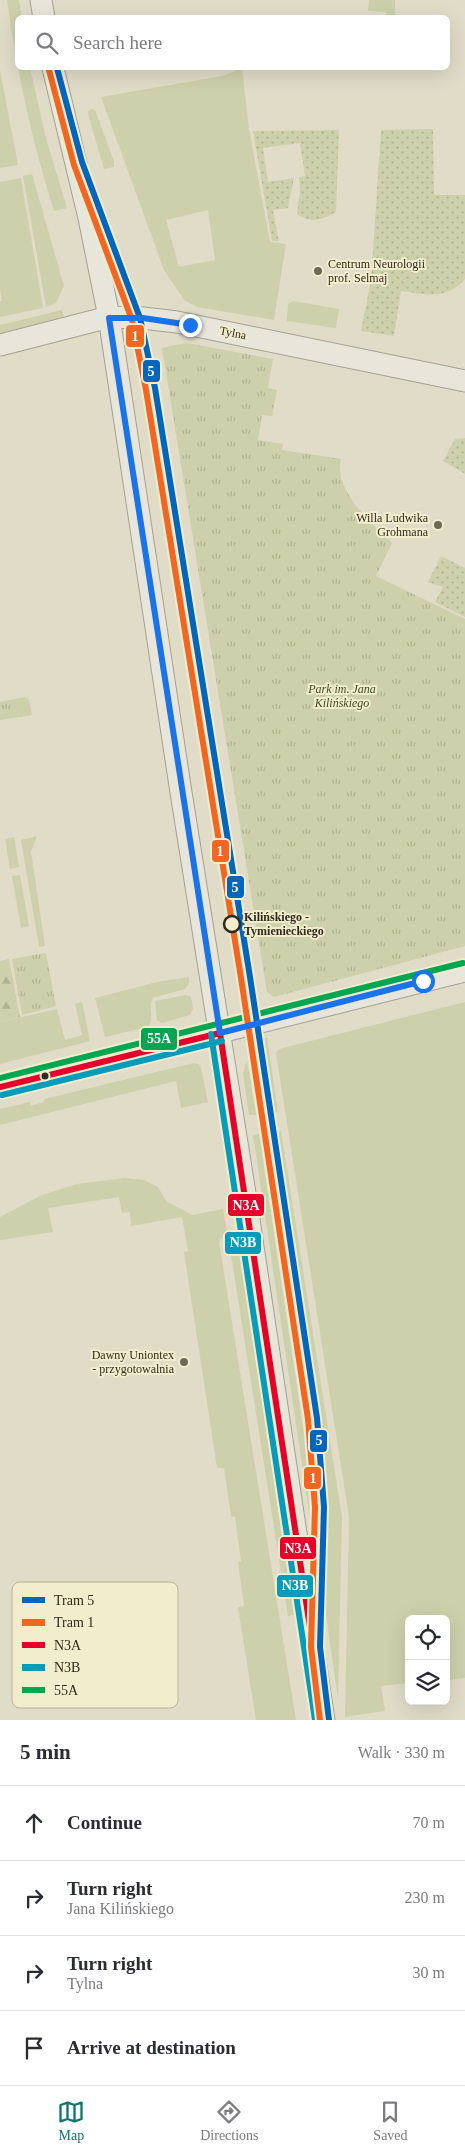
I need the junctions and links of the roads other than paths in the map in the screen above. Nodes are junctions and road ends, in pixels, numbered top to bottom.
1 (42, 0) edge
2 (44, 15) edge
3 (52, 70) edge
4 (109, 318) junction
5 (0, 345) edge
6 (465, 381) edge
7 (465, 971) edge
8 (220, 1033) junction
9 (0, 1087) edge
10 (324, 1720) edge

1 - 2 street
3 - 4 street
4 - 5 street, Tylna
4 - 6 street, Tylna
4 - 8 street
7 - 8 street
8 - 9 street
8 - 10 street

